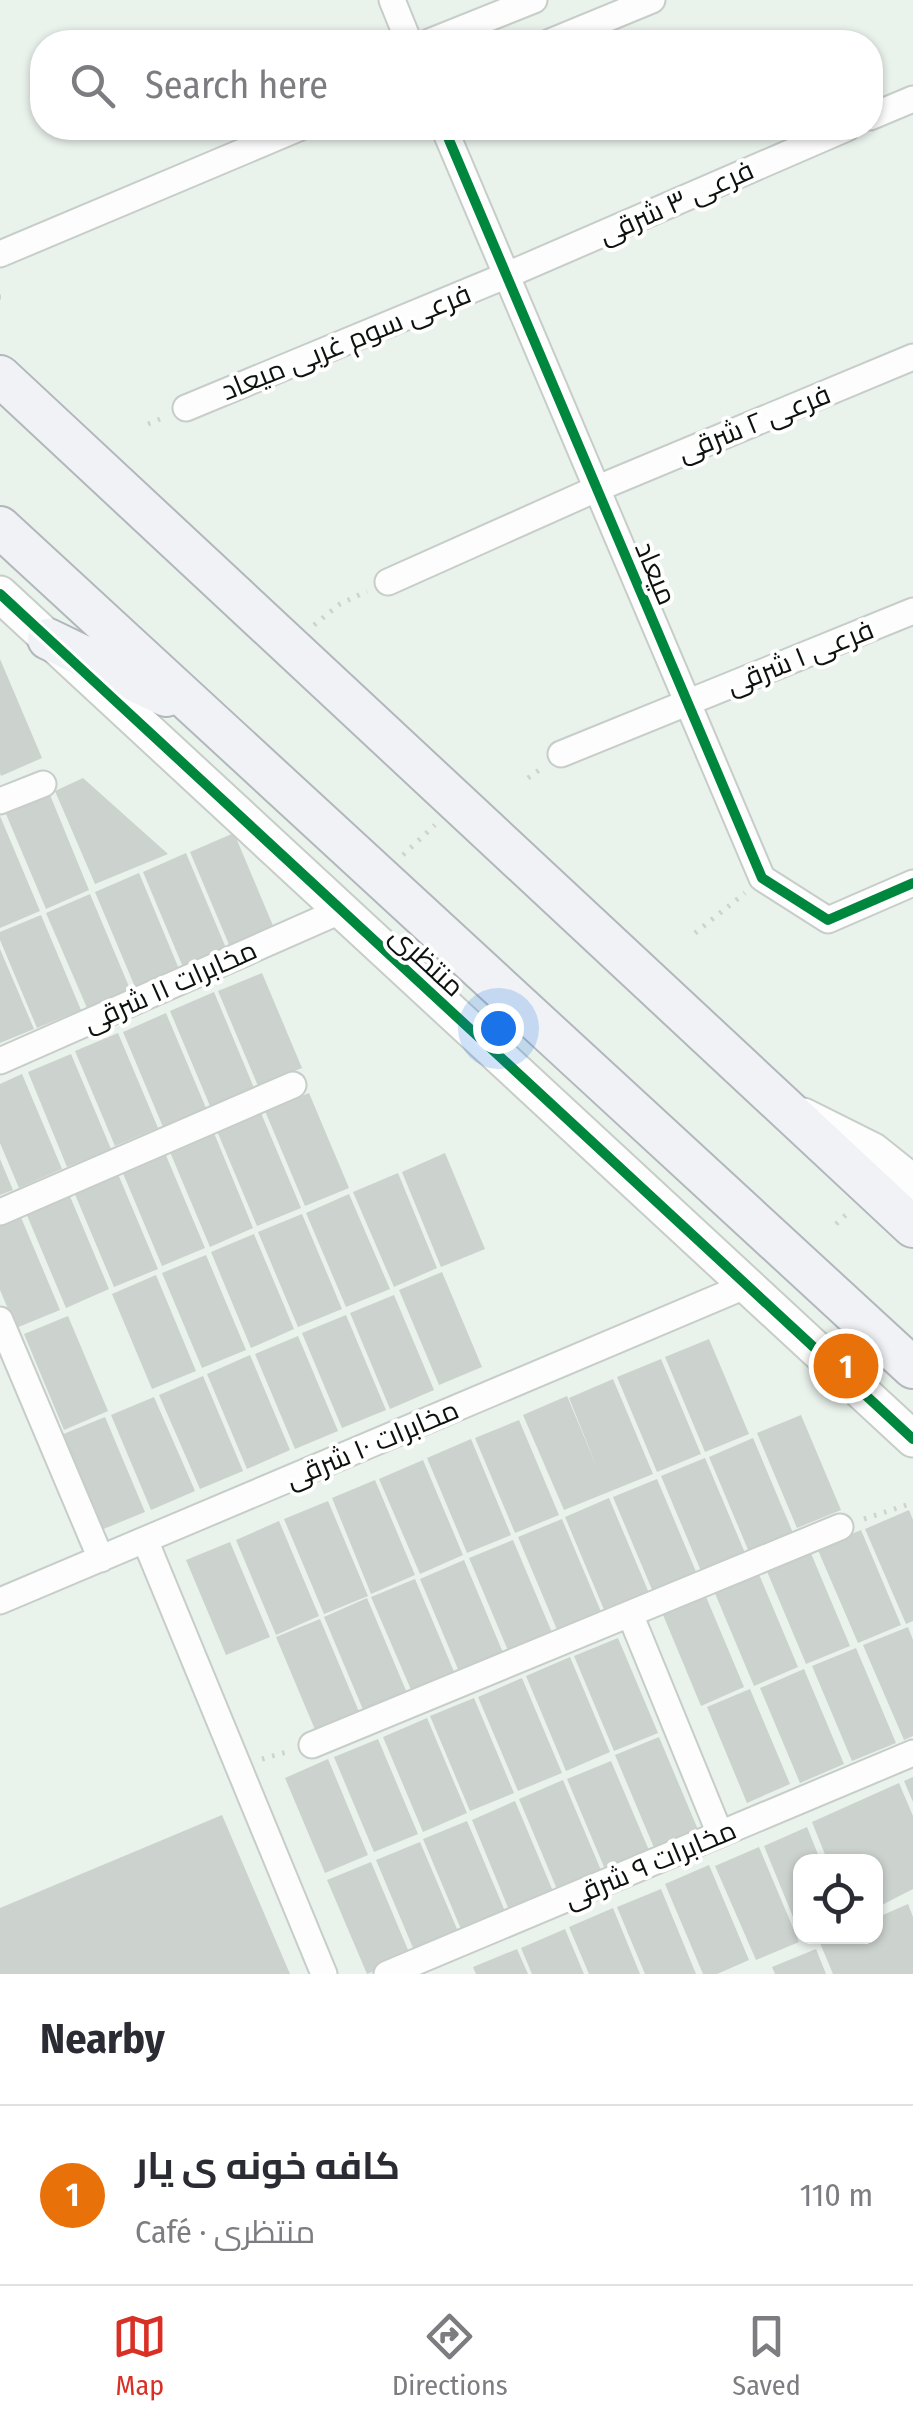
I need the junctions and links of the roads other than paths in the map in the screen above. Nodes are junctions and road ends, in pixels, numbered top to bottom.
1 (392, 0) edge
2 (534, 0) edge
3 (652, 0) edge
4 (404, 30) edge
5 (459, 30) edge
6 (579, 30) edge
7 (913, 99) edge
8 (883, 112) edge
9 (271, 140) edge
10 (449, 140) edge
11 (819, 140) edge
12 (0, 254) edge
13 (505, 276) junction
14 (913, 357) edge
15 (0, 376) edge
16 (186, 408) dead end
17 (596, 488) junction
18 (0, 527) edge
19 (388, 582) road end
20 (0, 594) edge
21 (913, 611) edge
22 (48, 639) junction
23 (687, 702) junction
24 (204, 715) junction
25 (560, 754) dead end
26 (43, 784) dead end
27 (0, 801) edge
28 (913, 884) edge
29 (340, 911) junction
30 (0, 1061) edge
31 (293, 1084) dead end
32 (784, 1107) junction
33 (913, 1183) edge
34 (0, 1212) edge
35 (913, 1227) edge
36 (745, 1286) junction
37 (1, 1325) edge
38 (913, 1368) edge
39 (913, 1439) edge
40 (840, 1527) road end
41 (145, 1540) junction
42 (101, 1558) junction
43 (0, 1601) edge
44 (630, 1614) junction
45 (312, 1745) road end
46 (913, 1754) edge
47 (720, 1834) junction
48 (324, 1974) edge
49 (387, 1974) edge

1 - 4 street
2 - 5 street
3 - 6 street
7 - 8 street
9 - 12 street
10 - 13 street, میعاد
11 - 13 street, فرعی ۳ شرقی
13 - 16 street, فرعی سوم غربی میعاد
13 - 17 street, میعاد
14 - 17 street, فرعی ۲ شرقی
15 - 32 main road
17 - 19 street, فرعی ۲ شرقی
17 - 23 street, میعاد
18 - 24 main road, منتظری
20 - 22 street, منتظری
21 - 23 street, فرعی ۱ شرقی
22 - 24 main road
22 - 29 street, منتظری
23 - 25 street, فرعی ۱ شرقی
23 - 28 street, میعاد
24 - 38 main road, منتظری
26 - 27 street
29 - 30 street, مخابرات ۱۱ شرقی
29 - 36 street, منتظری
31 - 34 street
32 - 33 street
32 - 35 main road
36 - 39 street, منتظری
36 - 41 street, مخابرات ۱۰ شرقی
37 - 42 street
40 - 44 street
41 - 42 street, مخابرات ۱۰ شرقی
41 - 48 street
42 - 43 street, مخابرات ۱۰ شرقی
44 - 45 street
44 - 47 street
46 - 47 street, مخابرات ۹ شرقی
47 - 49 street, مخابرات ۹ شرقی

